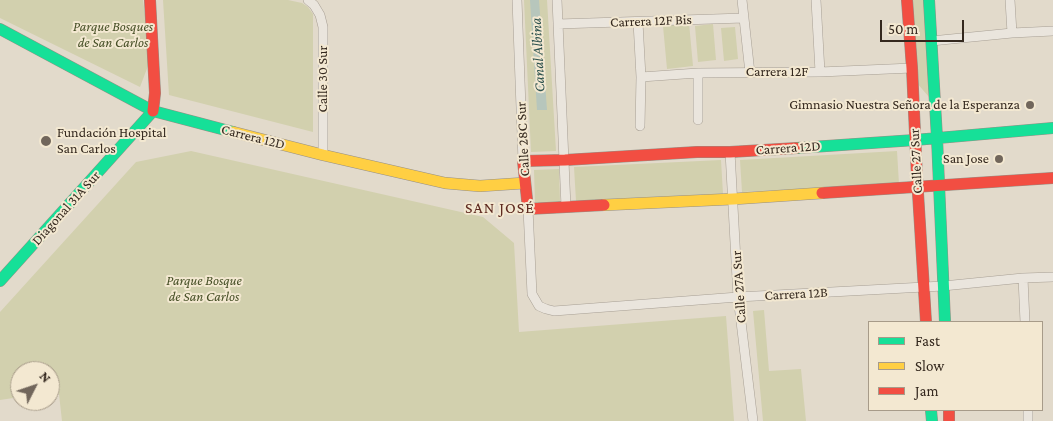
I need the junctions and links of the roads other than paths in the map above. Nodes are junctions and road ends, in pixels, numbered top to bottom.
1 (150, 0) edge
2 (517, 0) edge
3 (557, 0) edge
4 (742, 0) edge
5 (816, 0) edge
6 (907, 0) edge
7 (929, 0) edge
8 (1010, 0) edge
9 (311, 2) edge
10 (744, 18) junction
11 (638, 22) junction
12 (558, 24) junction
13 (0, 29) edge
14 (1053, 31) edge
15 (1012, 33) junction
16 (931, 41) junction
17 (912, 68) junction
18 (820, 72) junction
19 (698, 73) junction
20 (750, 73) junction
21 (641, 77) junction
22 (152, 111) junction
23 (698, 120) dead end
24 (640, 126) dead end
25 (1053, 128) edge
26 (937, 138) junction
27 (915, 140) junction
28 (730, 152) junction
29 (323, 155) junction
30 (564, 160) junction
31 (523, 162) junction
32 (1053, 178) edge
33 (525, 183) junction
34 (938, 185) junction
35 (918, 187) junction
36 (733, 198) junction
37 (566, 207) junction
38 (528, 209) junction
39 (1053, 277) edge
40 (1023, 278) junction
41 (0, 281) edge
42 (943, 286) junction
43 (924, 287) junction
44 (738, 297) junction
45 (540, 306) joint
46 (926, 321) edge
47 (945, 321) edge
48 (1025, 321) edge
49 (753, 421) edge

1 - 22 street
2 - 31 street, Calle 28C Sur
3 - 12 street
4 - 10 street
5 - 18 street
6 - 17 street, Calle 27 Sur
7 - 16 street, Calle 27 Sur
8 - 15 street
9 - 29 street, Calle 30 Sur
10 - 11 street, Carrera 12F Bis
10 - 20 street
11 - 12 street, Carrera 12F Bis
11 - 21 street
12 - 30 street
13 - 22 street, Carrera 12D
14 - 15 street
15 - 16 street
16 - 26 street, Calle 27 Sur
17 - 18 street, Carrera 12F
17 - 27 street, Calle 27 Sur
18 - 20 street, Carrera 12F
19 - 20 street, Carrera 12F
19 - 21 street, Carrera 12F
19 - 23 street
21 - 24 street
22 - 29 street, Carrera 12D
22 - 41 street, Diagonal 31A Sur
25 - 26 street, Carrera 12D
26 - 27 street, Carrera 12D
26 - 34 street, Calle 27 Sur
27 - 28 street, Carrera 12D
27 - 35 street, Calle 27 Sur
28 - 30 street, Carrera 12D
28 - 36 street, Calle 27A Sur
29 - 33 street, Carrera 12D
30 - 31 street, Carrera 12D
30 - 37 street
31 - 33 street, Calle 28C Sur
32 - 34 street
33 - 38 street, Calle 28C Sur
34 - 35 street
34 - 42 street, Calle 27 Sur
35 - 36 street
35 - 43 street, Calle 27 Sur
36 - 37 street
36 - 44 street, Calle 27A Sur
37 - 38 street
38 - 45 street, Calle 28C Sur
39 - 40 street, Carrera 12B
40 - 42 street, Carrera 12B
40 - 48 street
42 - 43 street, Carrera 12B
42 - 47 street, Calle 27 Sur
43 - 44 street, Carrera 12B
43 - 46 street, Calle 27 Sur
44 - 45 street, Carrera 12B
44 - 49 street, Calle 27A Sur

